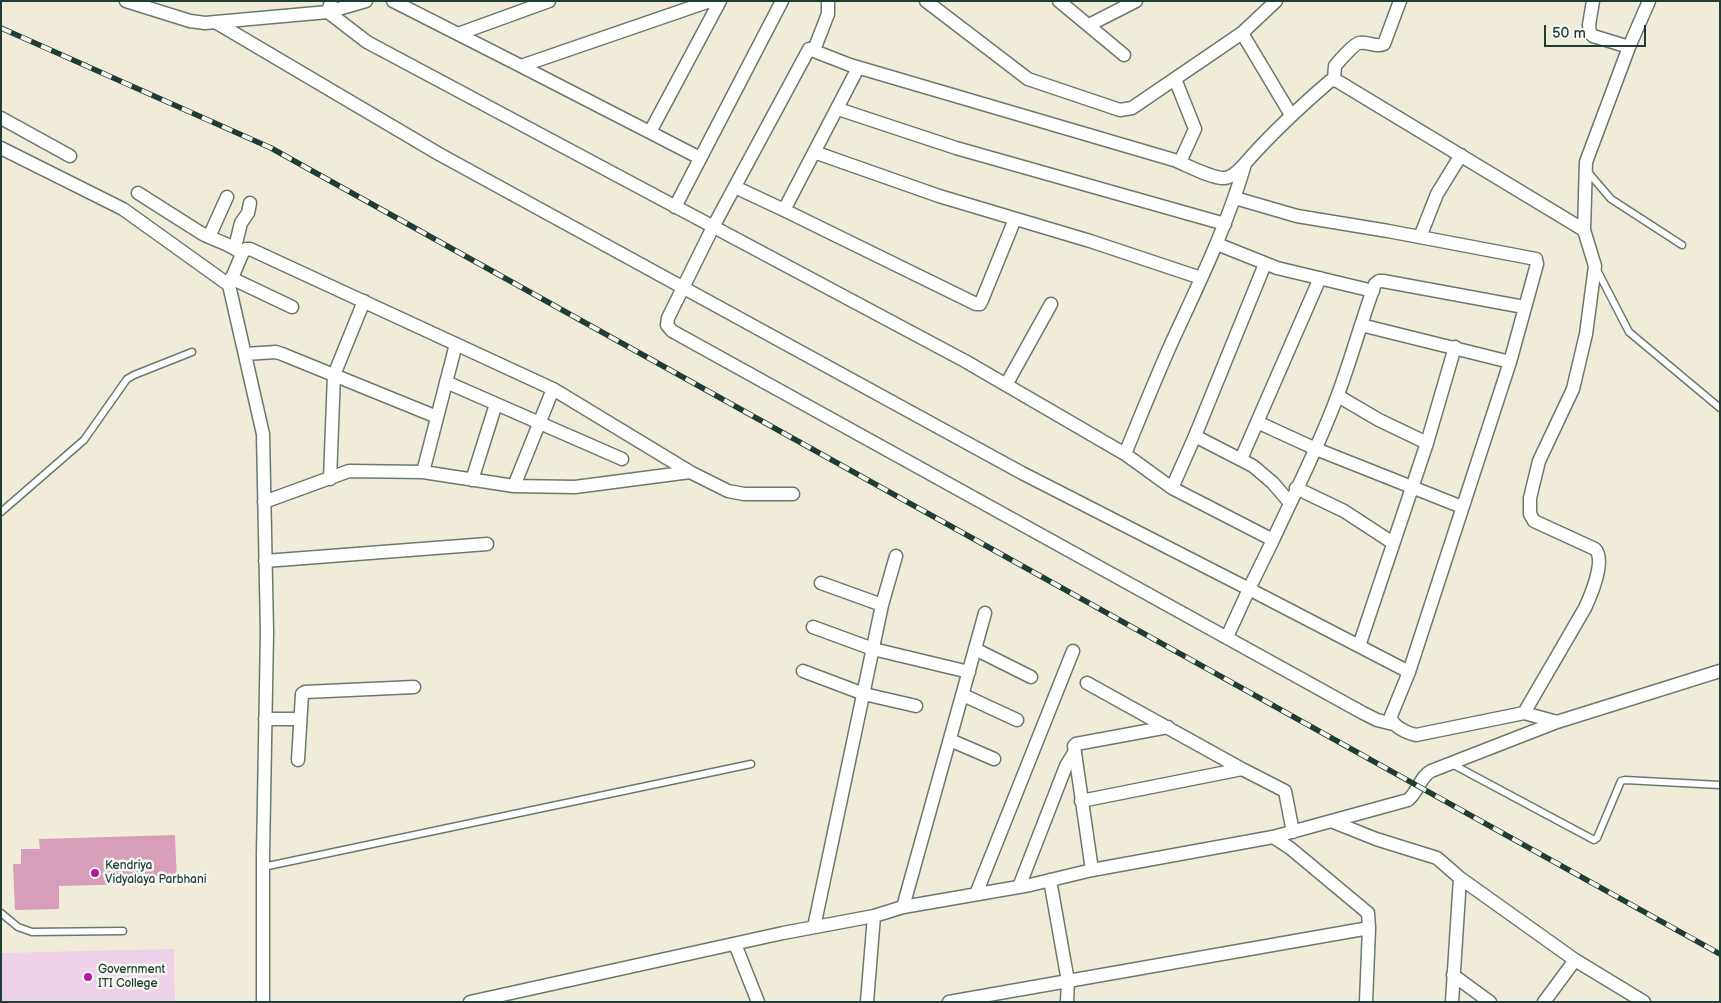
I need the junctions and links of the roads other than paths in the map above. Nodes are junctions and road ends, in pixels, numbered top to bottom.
1 (126, 1) edge
2 (366, 1) edge
3 (394, 1) edge
4 (549, 1) edge
5 (710, 1) edge
6 (720, 1) edge
7 (782, 1) edge
8 (828, 1) edge
9 (926, 1) edge
10 (1059, 1) edge
11 (1136, 1) edge
12 (1276, 1) edge
13 (1400, 1) edge
14 (1593, 1) edge
15 (1649, 1) edge
16 (329, 6) edge
17 (217, 23) junction
18 (1089, 25) junction
19 (1242, 33) junction
20 (458, 34) junction
21 (1630, 47) junction
22 (814, 50) junction
23 (1124, 55) dead end
24 (521, 66) junction
25 (858, 68) junction
26 (1175, 79) junction
27 (1334, 80) junction
28 (838, 109) junction
29 (1291, 115) junction
30 (1, 118) edge
31 (650, 132) junction
32 (1, 148) edge
33 (814, 152) junction
34 (70, 156) dead end
35 (1461, 156) junction
36 (700, 158) junction
37 (1180, 162) junction
38 (1245, 164) junction
39 (1585, 169) junction
40 (734, 187) junction
41 (138, 193) dead end
42 (227, 197) dead end
43 (1235, 198) junction
44 (250, 204) dead end
45 (675, 207) junction
46 (784, 210) junction
47 (1015, 219) junction
48 (1225, 224) junction
49 (713, 227) junction
50 (1584, 230) junction
51 (1420, 236) junction
52 (209, 238) junction
53 (1217, 244) junction
54 (1682, 246) dead end
55 (239, 251) junction
56 (1265, 264) junction
57 (1595, 266) junction
58 (1201, 278) junction
59 (1320, 278) junction
60 (230, 282) junction
61 (682, 286) junction
62 (1373, 291) junction
63 (364, 301) junction
64 (1051, 304) dead end
65 (292, 307) dead end
66 (1524, 307) junction
67 (1361, 325) junction
68 (456, 344) junction
69 (1455, 347) junction
70 (192, 352) dead end
71 (245, 354) junction
72 (1510, 362) junction
73 (334, 375) junction
74 (446, 382) junction
75 (1006, 385) junction
76 (553, 388) junction
77 (1338, 396) junction
78 (496, 404) junction
79 (1720, 408) edge
80 (437, 417) junction
81 (1257, 422) junction
82 (539, 423) junction
83 (1195, 436) junction
84 (1427, 444) junction
85 (1316, 449) junction
86 (1125, 454) junction
87 (622, 459) dead end
88 (1241, 459) junction
89 (423, 472) junction
90 (690, 472) junction
91 (330, 479) junction
92 (472, 480) junction
93 (514, 486) junction
94 (1412, 487) junction
95 (1172, 488) junction
96 (1296, 488) junction
97 (793, 494) dead end
98 (264, 502) junction
99 (1290, 503) junction
100 (1462, 506) junction
101 (1, 512) edge
102 (1273, 540) junction
103 (1393, 543) junction
104 (487, 544) dead end
105 (896, 556) dead end
106 (265, 561) junction
107 (821, 583) dead end
108 (1249, 589) junction
109 (882, 605) junction
110 (985, 613) dead end
111 (813, 627) dead end
112 (1227, 638) junction
113 (1359, 646) junction
114 (873, 649) junction
115 (975, 649) junction
116 (1073, 651) dead end
117 (803, 670) dead end
118 (1720, 671) edge
119 (969, 672) junction
120 (1409, 672) junction
121 (1031, 676) dead end
122 (1088, 683) dead end
123 (414, 687) dead end
124 (864, 694) junction
125 (963, 695) junction
126 (916, 706) dead end
127 (1524, 713) junction
128 (265, 718) junction
129 (300, 719) junction
130 (1017, 720) dead end
131 (1557, 722) junction
132 (1393, 724) junction
133 (1168, 727) junction
134 (950, 740) junction
135 (1074, 753) junction
136 (994, 759) dead end
137 (298, 760) dead end
138 (1450, 763) junction
139 (751, 764) dead end
140 (1242, 769) junction
141 (1720, 785) edge
142 (1082, 801) junction
143 (1331, 821) junction
144 (1293, 832) junction
145 (1273, 837) junction
146 (263, 866) junction
147 (1092, 870) junction
148 (1460, 878) junction
149 (1050, 880) junction
150 (1019, 887) junction
151 (976, 894) junction
152 (903, 907) junction
153 (1, 913) edge
154 (874, 916) junction
155 (814, 927) junction
156 (1369, 928) junction
157 (123, 931) dead end
158 (735, 944) junction
159 (1575, 960) junction
160 (1452, 975) junction
161 (1068, 980) junction
162 (968, 1000) edge
163 (263, 1002) edge
164 (470, 1002) edge
165 (758, 1002) edge
166 (867, 1002) edge
167 (949, 1002) edge
168 (1067, 1002) edge
169 (1366, 1002) edge
170 (1452, 1002) edge
171 (1490, 1002) edge
172 (1544, 1002) edge
173 (1644, 1002) edge

1 - 17 street
2 - 16 street
3 - 20 street
4 - 20 street
5 - 24 street
6 - 31 street
7 - 36 street
8 - 22 street
9 - 26 street
10 - 18 street
11 - 18 street
12 - 19 street
13 - 27 street
14 - 21 street
15 - 21 street
16 - 17 street
16 - 45 street
17 - 61 street
18 - 23 street
19 - 26 street
19 - 29 street
20 - 24 street
21 - 39 street
22 - 25 street
22 - 40 street
24 - 31 street
25 - 28 street
25 - 37 street
26 - 37 street
27 - 29 street
27 - 35 street
28 - 33 street
28 - 48 street
29 - 38 street
30 - 34 street
31 - 36 street
32 - 60 street
33 - 46 street
33 - 47 street
35 - 50 street
35 - 51 street
36 - 45 street
37 - 38 street
38 - 43 street
39 - 50 street
39 - 54 lane
40 - 46 street
40 - 49 street
41 - 52 street
42 - 52 street
43 - 48 street
43 - 51 street
44 - 55 street
45 - 49 street
46 - 47 street
47 - 58 street
48 - 53 street
49 - 61 street
49 - 75 street
50 - 57 street
51 - 66 street
52 - 55 street
53 - 56 street
53 - 58 street
55 - 60 street
55 - 63 street
56 - 59 street
56 - 83 street
57 - 79 lane
57 - 127 street
58 - 86 street
59 - 62 street
59 - 81 street
60 - 65 street
60 - 71 street
61 - 108 street
61 - 112 street
62 - 66 street
62 - 67 street
63 - 68 street
63 - 73 street
64 - 75 street
66 - 72 street
67 - 69 street
67 - 77 street
68 - 74 street
68 - 76 street
69 - 72 street
69 - 84 street
70 - 101 lane
71 - 73 street
71 - 98 street
72 - 100 street
73 - 80 street
73 - 91 street
74 - 78 street
74 - 80 street
75 - 86 street
76 - 82 street
76 - 90 street
77 - 84 street
77 - 85 street
78 - 82 street
78 - 92 street
80 - 89 street
81 - 85 street
81 - 88 street
82 - 87 street
82 - 93 street
83 - 88 street
83 - 95 street
84 - 94 street
85 - 94 street
85 - 96 street
86 - 95 street
88 - 99 street
89 - 91 street
89 - 92 street
90 - 93 street
90 - 97 street
91 - 98 street
92 - 93 street
94 - 100 street
94 - 103 street
95 - 102 street
96 - 99 street
96 - 103 street
98 - 106 street
99 - 102 street
100 - 120 street
102 - 108 street
103 - 113 street
104 - 106 street
105 - 109 street
106 - 128 street
107 - 109 street
108 - 112 street
108 - 113 street
109 - 114 street
110 - 115 street
111 - 114 street
112 - 132 street
113 - 120 street
114 - 119 street
114 - 124 street
115 - 119 street
115 - 121 street
116 - 151 street
117 - 124 street
118 - 131 street
119 - 125 street
120 - 132 street
122 - 133 street
123 - 129 street
124 - 126 street
124 - 155 street
125 - 130 street
125 - 134 street
127 - 131 street
127 - 132 street
128 - 129 street
128 - 146 street
129 - 137 street
131 - 138 street
133 - 135 street
133 - 140 street
134 - 136 street
134 - 152 street
135 - 142 street
135 - 150 street
138 - 141 lane
138 - 143 street
139 - 146 lane
140 - 142 street
140 - 144 street
142 - 147 street
143 - 144 street
143 - 148 street
144 - 145 street
145 - 147 street
145 - 156 street
146 - 163 street
147 - 149 street
148 - 159 street
148 - 160 street
149 - 150 street
149 - 161 street
150 - 151 street
151 - 152 street
152 - 154 street
153 - 157 lane
154 - 155 street
154 - 166 street
155 - 158 street
156 - 161 street
156 - 169 street
158 - 164 street
158 - 165 street
159 - 172 street
159 - 173 street
160 - 170 street
160 - 171 street
161 - 162 street
161 - 168 street
162 - 167 street

